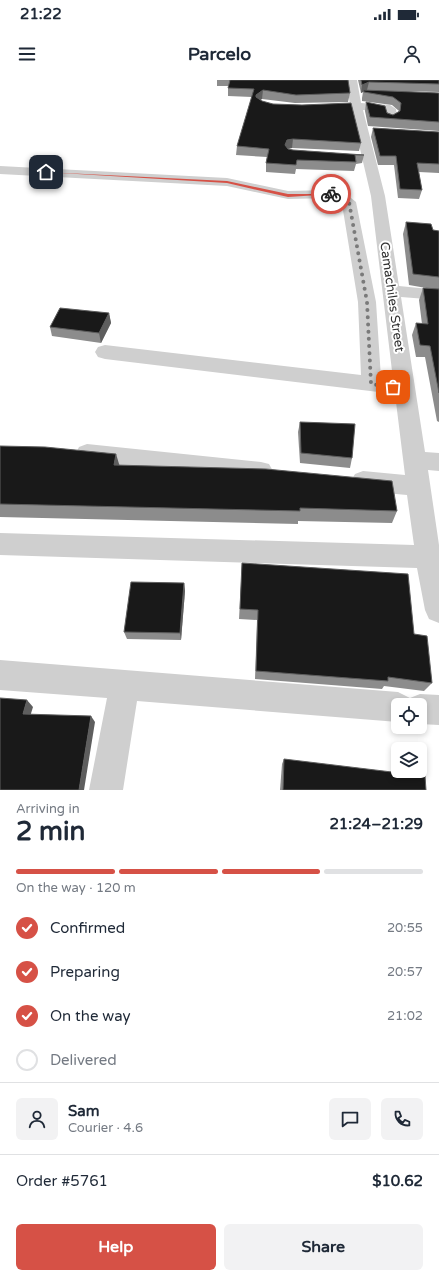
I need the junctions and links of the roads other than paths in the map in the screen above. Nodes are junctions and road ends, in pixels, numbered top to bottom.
1 (356, 94) edge
2 (378, 125) junction
3 (0, 170) edge
4 (391, 291) junction
5 (439, 295) edge
6 (105, 352) dead end
7 (371, 384) junction
8 (404, 388) junction
9 (68, 451) edge
10 (414, 460) junction
11 (439, 462) edge
12 (280, 473) edge
13 (343, 479) edge
14 (418, 486) junction
15 (0, 544) edge
16 (428, 557) junction
17 (439, 610) edge
18 (0, 676) edge
19 (124, 686) junction
20 (391, 706) edge
21 (427, 709) edge
22 (439, 710) edge
23 (106, 790) edge

1 - 2 street, Camachiles Street
1 - 2 street
2 - 4 street, Camachiles Street
3 - 7 street
4 - 5 street
4 - 8 street, Camachiles Street
6 - 7 street
7 - 8 street
8 - 10 street, Camachiles Street
9 - 12 street
10 - 11 street
10 - 14 street, Camachiles Street
13 - 14 street
14 - 16 street, Camachiles Street
15 - 16 street
16 - 17 street, Camachiles Street
18 - 19 street
19 - 20 street
19 - 23 street
21 - 22 street

